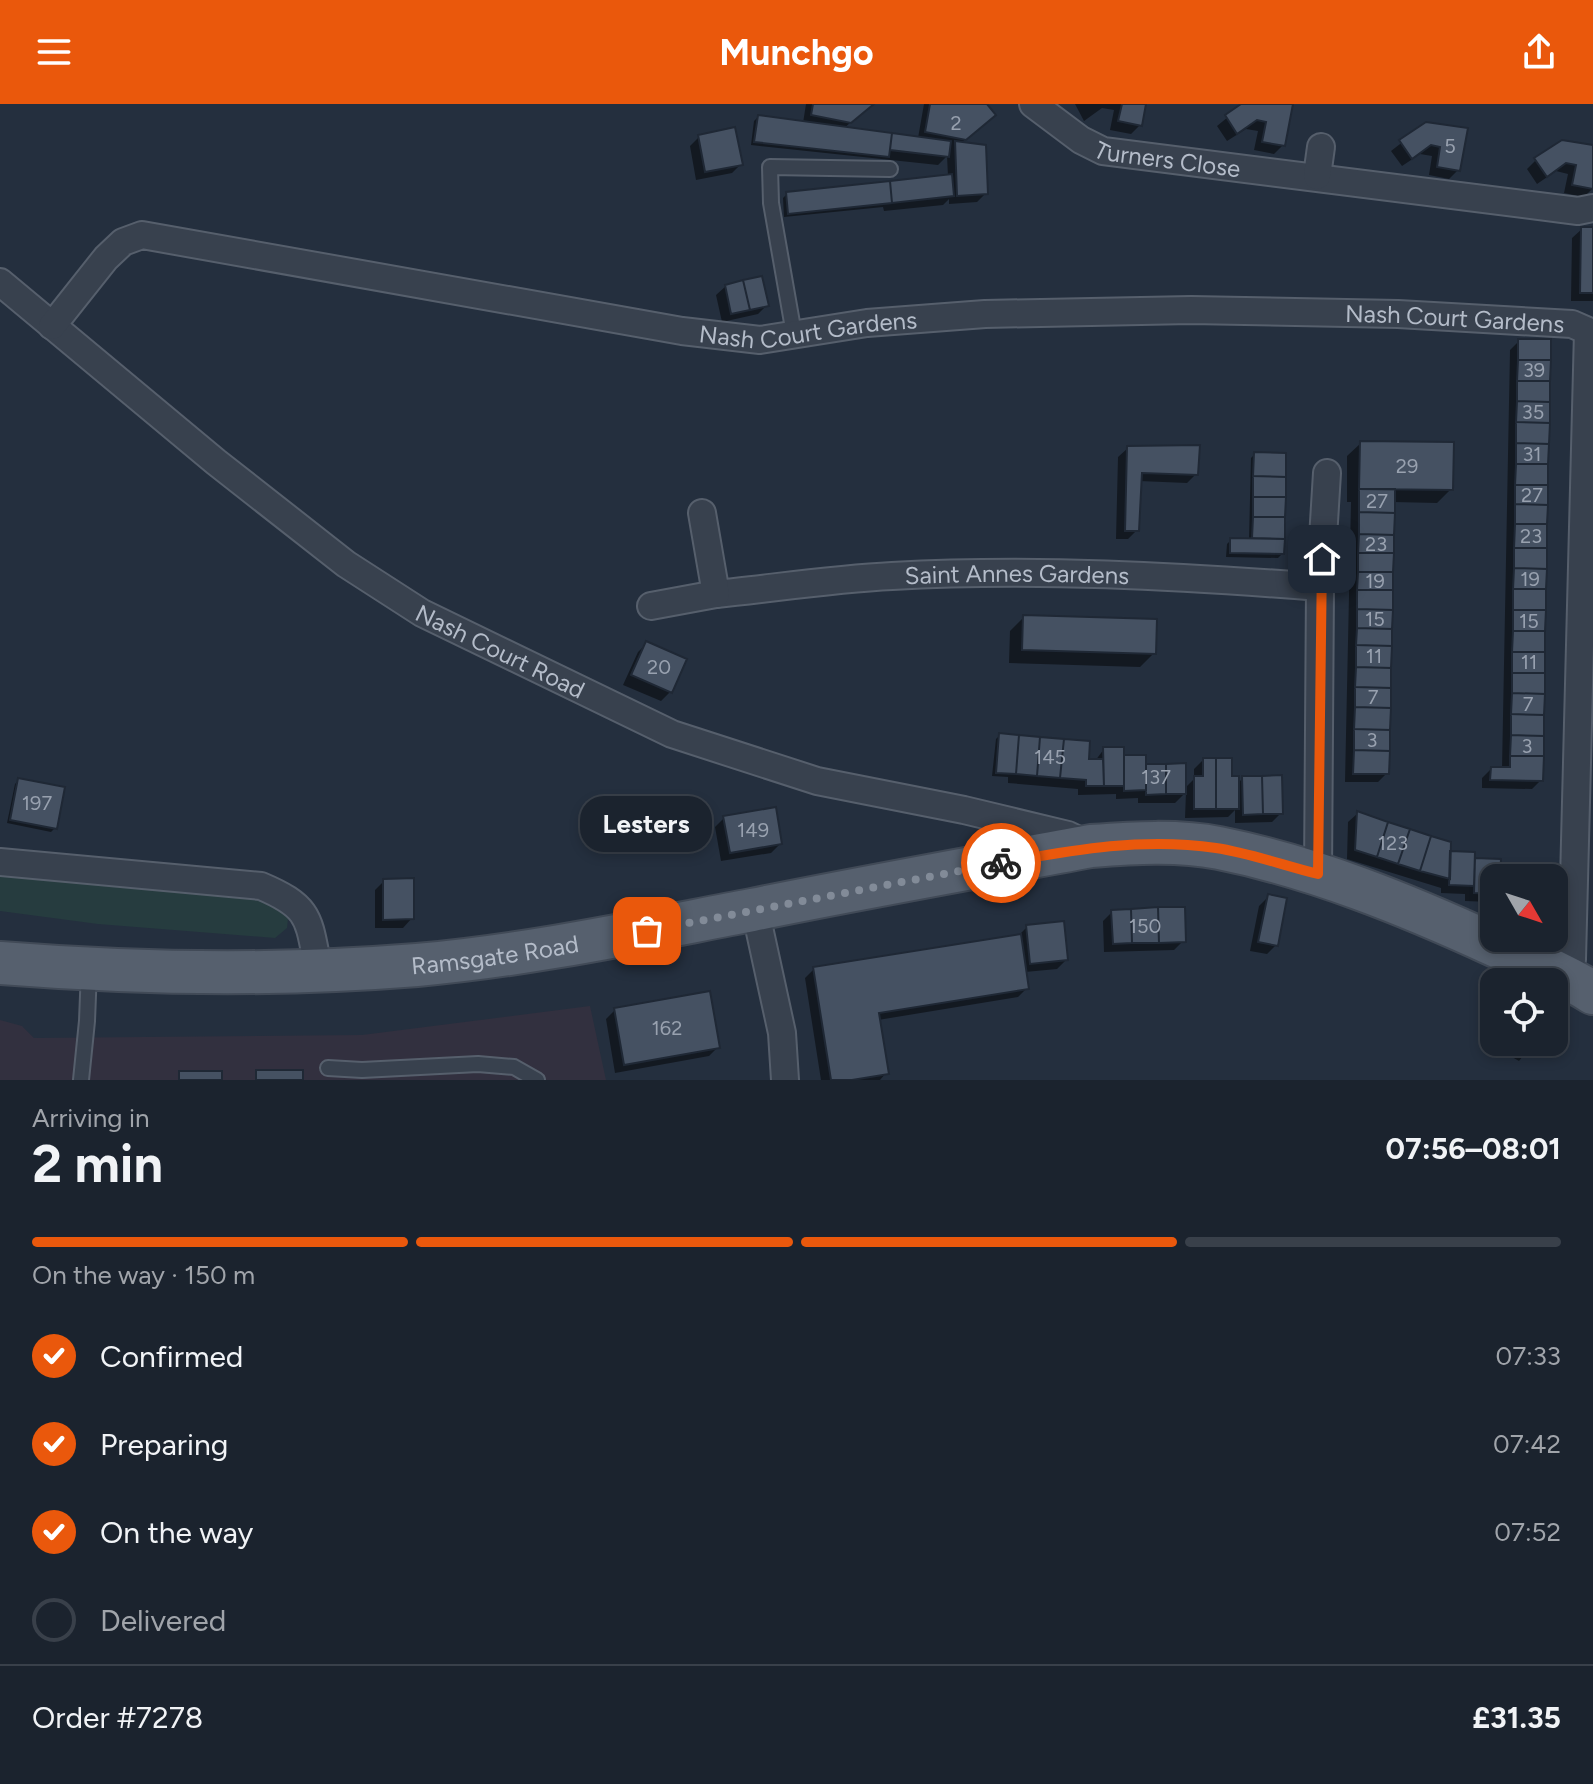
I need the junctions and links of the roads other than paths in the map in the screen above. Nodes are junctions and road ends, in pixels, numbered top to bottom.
1 (1033, 104) edge
2 (1321, 147) dead end
3 (890, 169) dead end
4 (1317, 176) junction
5 (1593, 208) edge
6 (0, 282) edge
7 (52, 326) junction
8 (794, 334) junction
9 (1590, 349) edge
10 (1327, 473) dead end
11 (702, 513) dead end
12 (1320, 587) junction
13 (716, 594) junction
14 (651, 606) dead end
15 (1091, 846) junction
16 (0, 862) edge
17 (1318, 874) junction
18 (755, 909) junction
19 (0, 963) edge
20 (89, 970) junction
21 (319, 972) junction
22 (1581, 986) edge
23 (328, 1068) dead end
24 (81, 1080) edge
25 (537, 1080) edge
26 (785, 1080) edge

1 - 4 street, Turners Close
2 - 4 street
3 - 8 lane
4 - 5 street, Turners Close
6 - 7 street, Nash Court Road
7 - 8 street, Nash Court Gardens
7 - 15 street, Nash Court Road
8 - 9 street, Nash Court Gardens
9 - 22 street
10 - 12 street
11 - 13 street
12 - 13 street, Saint Annes Gardens
12 - 17 street
13 - 14 street, Saint Annes Gardens
15 - 17 main road, Ramsgate Road
15 - 18 main road, Ramsgate Road
16 - 21 street
17 - 22 main road, Ramsgate Road
18 - 21 main road, Ramsgate Road
18 - 26 street
19 - 20 main road, Ramsgate Road
20 - 21 main road, Ramsgate Road
20 - 24 lane
23 - 25 lane

